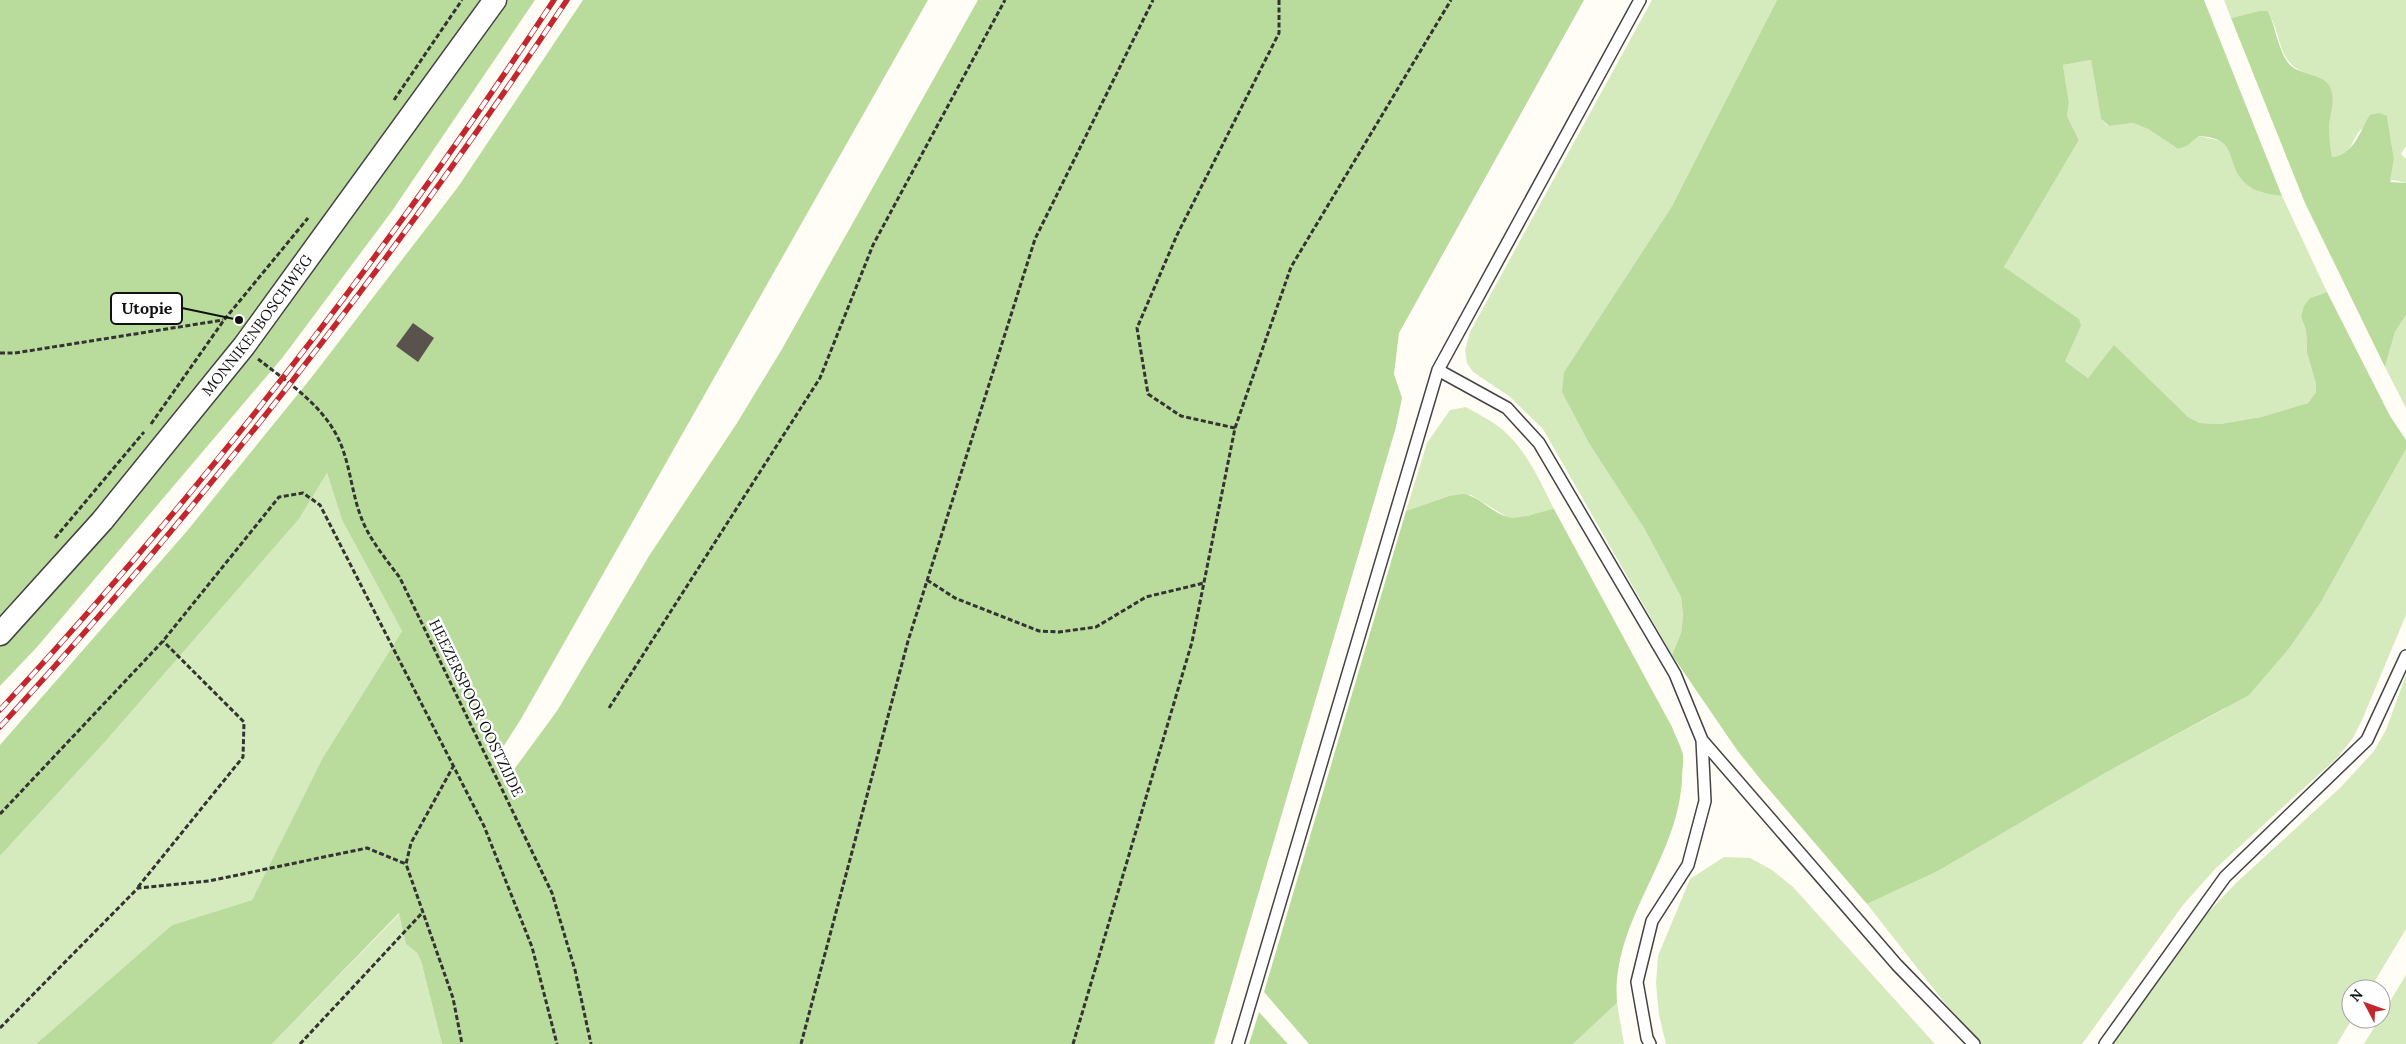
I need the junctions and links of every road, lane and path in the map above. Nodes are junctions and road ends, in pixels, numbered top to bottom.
1 (462, 0) edge
2 (495, 0) edge
3 (1005, 0) edge
4 (1153, 0) edge
5 (1280, 0) edge
6 (1452, 0) edge
7 (1640, 0) edge
8 (390, 105) dead end
9 (311, 214) dead end
10 (224, 320) junction
11 (244, 346) junction
12 (0, 353) edge
13 (1438, 370) junction
14 (1235, 428) junction
15 (52, 541) dead end
16 (927, 580) junction
17 (1204, 584) junction
18 (0, 634) edge
19 (163, 641) junction
20 (2406, 656) edge
21 (609, 708) dead end
22 (1702, 740) junction
23 (454, 765) junction
24 (0, 814) edge
25 (406, 864) junction
26 (138, 888) junction
27 (422, 912) junction
28 (0, 1028) edge
29 (300, 1044) edge
30 (462, 1044) edge
31 (557, 1044) edge
32 (591, 1044) edge
33 (800, 1044) edge
34 (1073, 1044) edge
35 (1238, 1044) edge
36 (1650, 1044) edge
37 (1974, 1044) edge
38 (2105, 1044) edge

1 - 8 path
2 - 11 street, MONNIKENBOSCHWEG
3 - 21 path
4 - 16 path
5 - 14 path
6 - 14 path
7 - 13 lane
9 - 10 path
10 - 12 path
10 - 15 path
11 - 18 street, MONNIKENBOSCHWEG
11 - 32 path, HEEZERSPOOR OOSTZIJDE
13 - 22 lane
13 - 35 lane
14 - 17 path
16 - 17 path
16 - 33 path
17 - 34 path
19 - 23 path
19 - 24 path
19 - 26 path
20 - 38 lane
22 - 36 lane
22 - 37 lane
23 - 25 path
23 - 31 path
25 - 26 path
25 - 27 path
26 - 28 path
27 - 29 path
27 - 30 path

